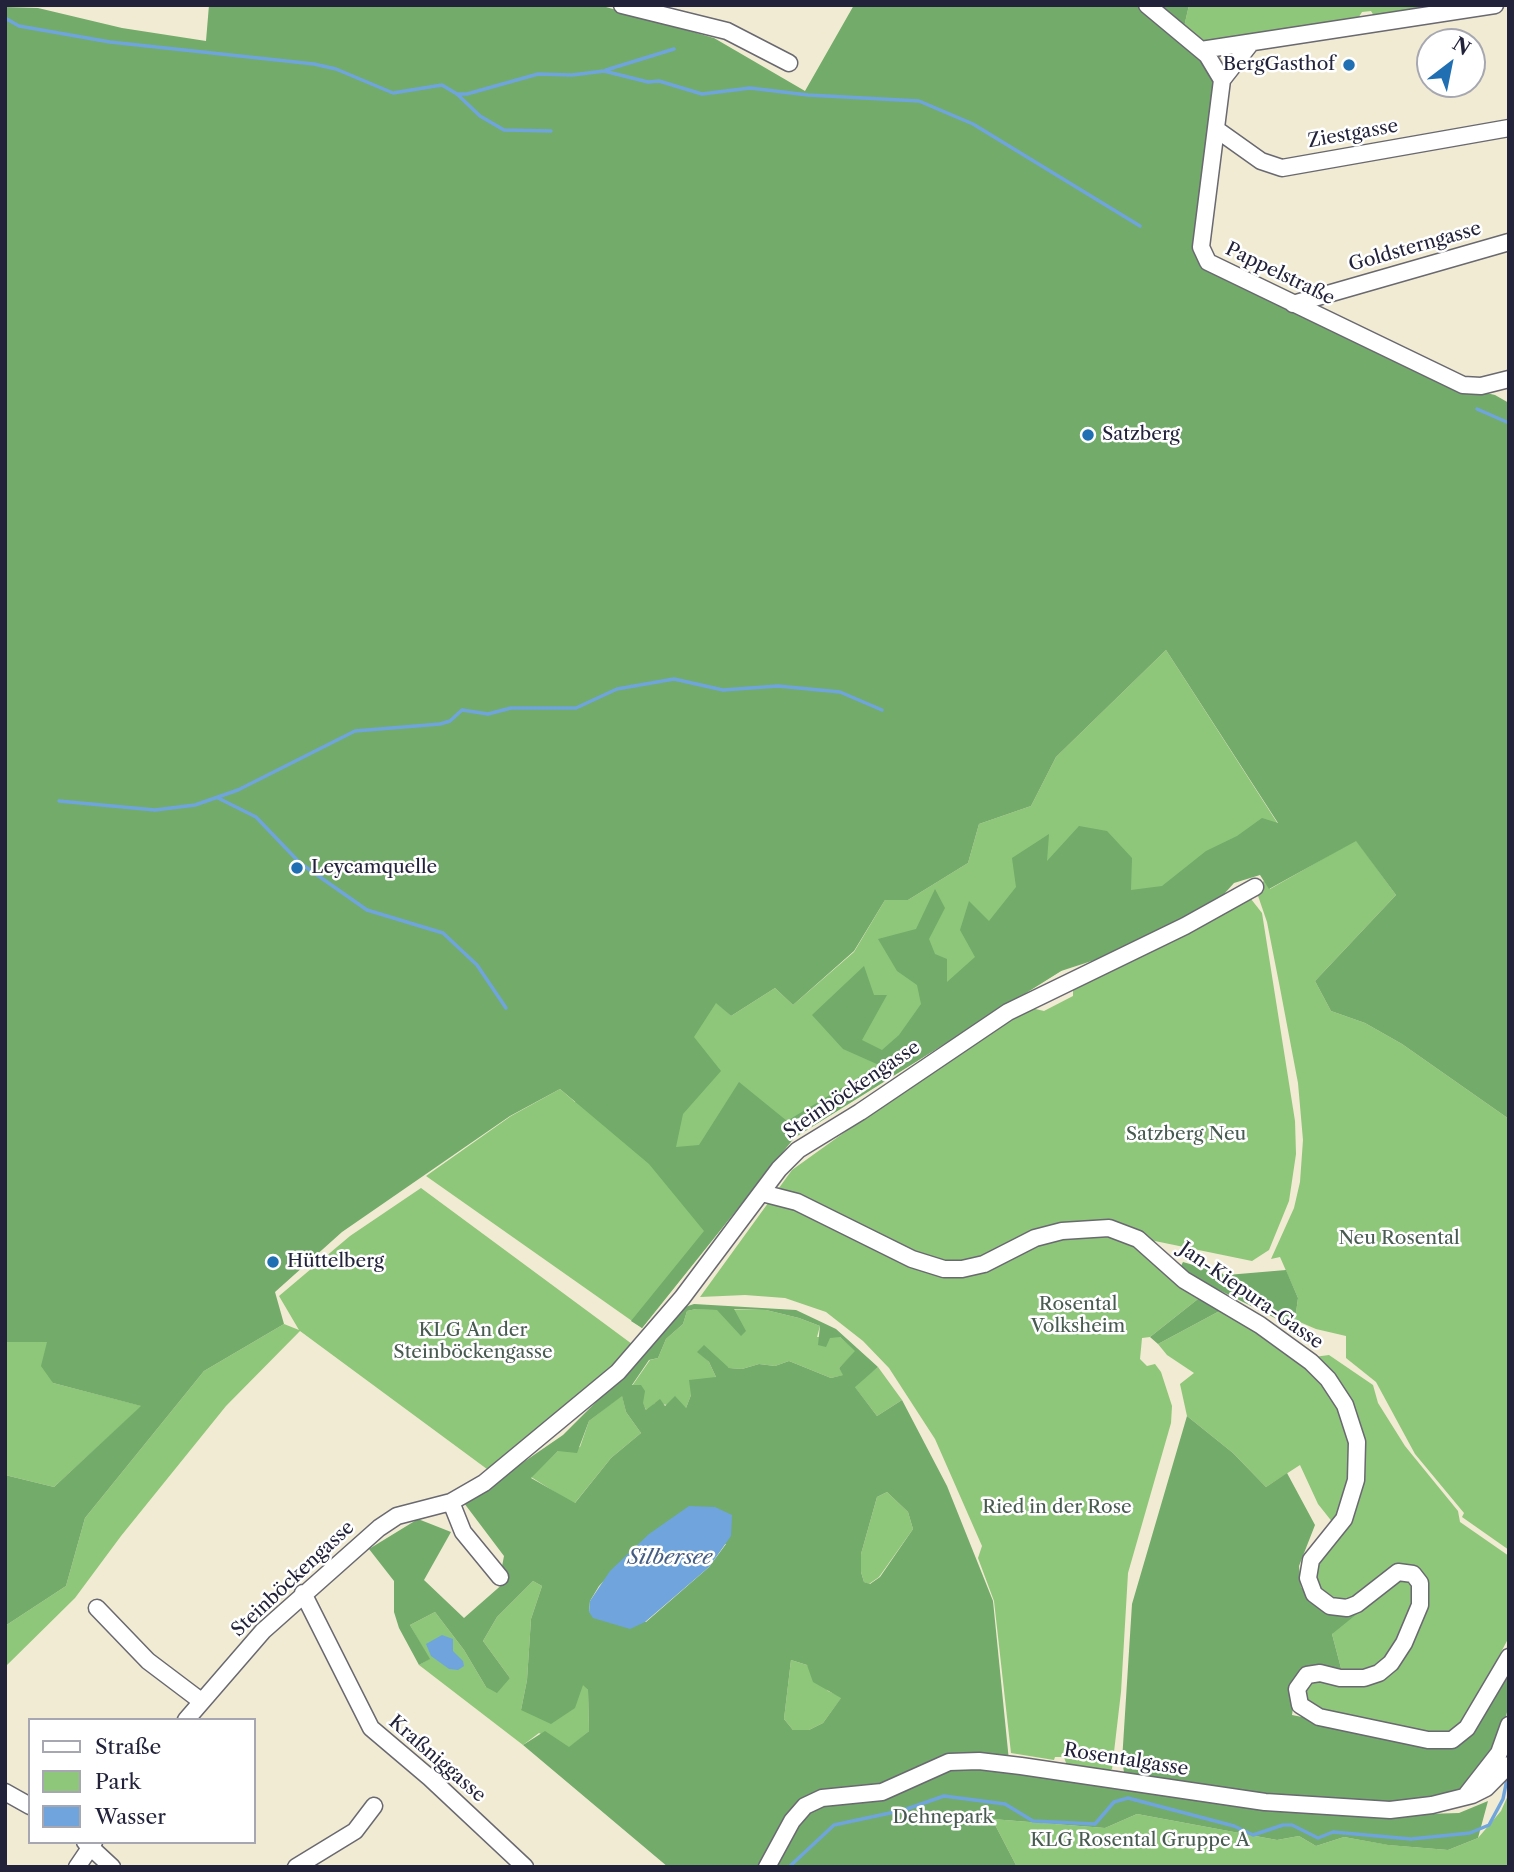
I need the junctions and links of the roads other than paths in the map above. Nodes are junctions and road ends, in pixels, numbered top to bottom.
1 (622, 5) edge
2 (1147, 5) edge
3 (1495, 5) edge
4 (1251, 43) junction
5 (1201, 50) junction
6 (789, 63) dead end
7 (1222, 80) junction
8 (1509, 128) edge
9 (1216, 129) junction
10 (1509, 242) edge
11 (1293, 304) junction
12 (1509, 379) edge
13 (1255, 887) dead end
14 (762, 1193) junction
15 (451, 1502) junction
16 (500, 1577) dead end
17 (303, 1593) junction
18 (97, 1608) dead end
19 (1509, 1657) edge
20 (201, 1701) junction
21 (188, 1718) edge
22 (1509, 1726) edge
23 (1508, 1766) edge
24 (5, 1792) edge
25 (1463, 1798) junction
26 (28, 1805) edge
27 (374, 1806) dead end
28 (90, 1844) edge
29 (77, 1867) edge
30 (112, 1867) edge
31 (296, 1867) edge
32 (525, 1867) edge
33 (768, 1867) edge

1 - 6 street
2 - 5 street
3 - 4 street
4 - 5 street
4 - 7 street
5 - 7 street
7 - 9 street, Pappelstraße
8 - 9 street, Ziestgasse
9 - 11 street, Pappelstraße
10 - 11 street, Goldsterngasse
11 - 12 street, Pappelstraße
13 - 14 street, Steinböckengasse
14 - 15 street, Steinböckengasse
14 - 19 street, Jan-Kiepura-Gasse
15 - 16 street
15 - 17 street, Steinböckengasse
17 - 20 street, Steinböckengasse
17 - 32 street, Kraßniggasse
18 - 20 street
20 - 21 street, Steinböckengasse
22 - 25 street
23 - 25 street, Rosentalgasse
24 - 26 street
25 - 33 street, Rosentalgasse
27 - 31 street
28 - 29 street
28 - 30 street

